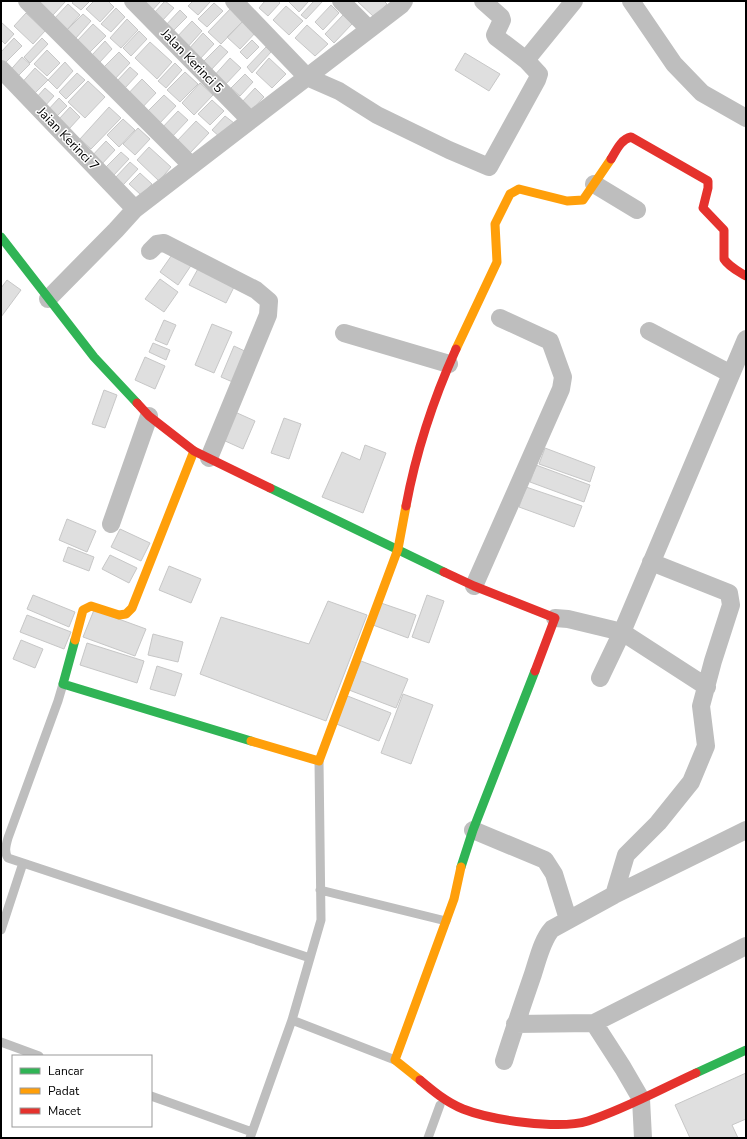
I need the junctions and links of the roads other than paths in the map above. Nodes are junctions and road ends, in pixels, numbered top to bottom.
1 (27, 1) edge
2 (133, 1) edge
3 (234, 1) edge
4 (341, 1) edge
5 (404, 1) edge
6 (483, 1) edge
7 (574, 1) edge
8 (631, 1) edge
9 (369, 29) junction
10 (526, 60) junction
11 (1, 70) edge
12 (307, 77) junction
13 (746, 118) edge
14 (250, 120) junction
15 (191, 166) junction
16 (594, 184) junction
17 (135, 209) junction
18 (637, 210) dead end
19 (1, 237) edge
20 (150, 251) dead end
21 (746, 276) edge
22 (48, 299) junction
23 (500, 318) dead end
24 (649, 331) dead end
25 (344, 333) dead end
26 (746, 339) edge
27 (449, 364) junction
28 (731, 374) junction
29 (149, 416) junction
30 (201, 455) junction
31 (111, 524) dead end
32 (398, 549) junction
33 (651, 562) junction
34 (474, 586) junction
35 (555, 618) junction
36 (622, 632) junction
37 (600, 678) dead end
38 (63, 684) junction
39 (706, 687) junction
40 (319, 761) junction
41 (473, 830) junction
42 (746, 830) edge
43 (23, 864) junction
44 (320, 890) junction
45 (614, 895) junction
46 (568, 919) junction
47 (446, 921) junction
48 (1, 930) edge
49 (746, 946) edge
50 (310, 958) junction
51 (292, 1020) junction
52 (594, 1023) junction
53 (515, 1024) junction
54 (1, 1042) edge
55 (746, 1050) edge
56 (36, 1055) edge
57 (395, 1060) junction
58 (504, 1061) dead end
59 (152, 1096) edge
60 (641, 1100) junction
61 (440, 1106) dead end
62 (251, 1135) edge
63 (428, 1138) edge
64 (643, 1138) edge

1 - 15 street
2 - 14 street, Jalan Kerinci 5
3 - 12 street
4 - 9 street
5 - 9 street
6 - 10 street
7 - 10 street
8 - 13 street
9 - 12 street
10 - 12 street
11 - 17 street, Jaian Kerinci 7
12 - 14 street
14 - 15 street
15 - 17 street
16 - 18 street
16 - 21 street
16 - 27 street
17 - 22 street
19 - 22 street
20 - 30 street
22 - 29 street
23 - 34 street
24 - 28 street
25 - 27 street
26 - 28 street
27 - 32 street
28 - 33 street
29 - 30 street
29 - 31 street
30 - 32 street
30 - 38 street
32 - 34 street
32 - 40 street
33 - 36 street
33 - 39 street
34 - 35 street
35 - 36 street
35 - 41 street
36 - 37 street
36 - 39 street
38 - 40 street
38 - 43 lane
39 - 45 street
40 - 44 lane
41 - 46 street
41 - 47 street
42 - 45 street
43 - 48 lane
43 - 50 lane
44 - 47 lane
44 - 50 lane
45 - 46 street
46 - 53 street
47 - 57 street
49 - 52 street
50 - 51 lane
51 - 57 lane
51 - 62 lane
52 - 53 street
52 - 60 street
53 - 58 street
54 - 56 lane
55 - 60 street
57 - 60 street
59 - 62 lane
60 - 64 street
61 - 63 lane

